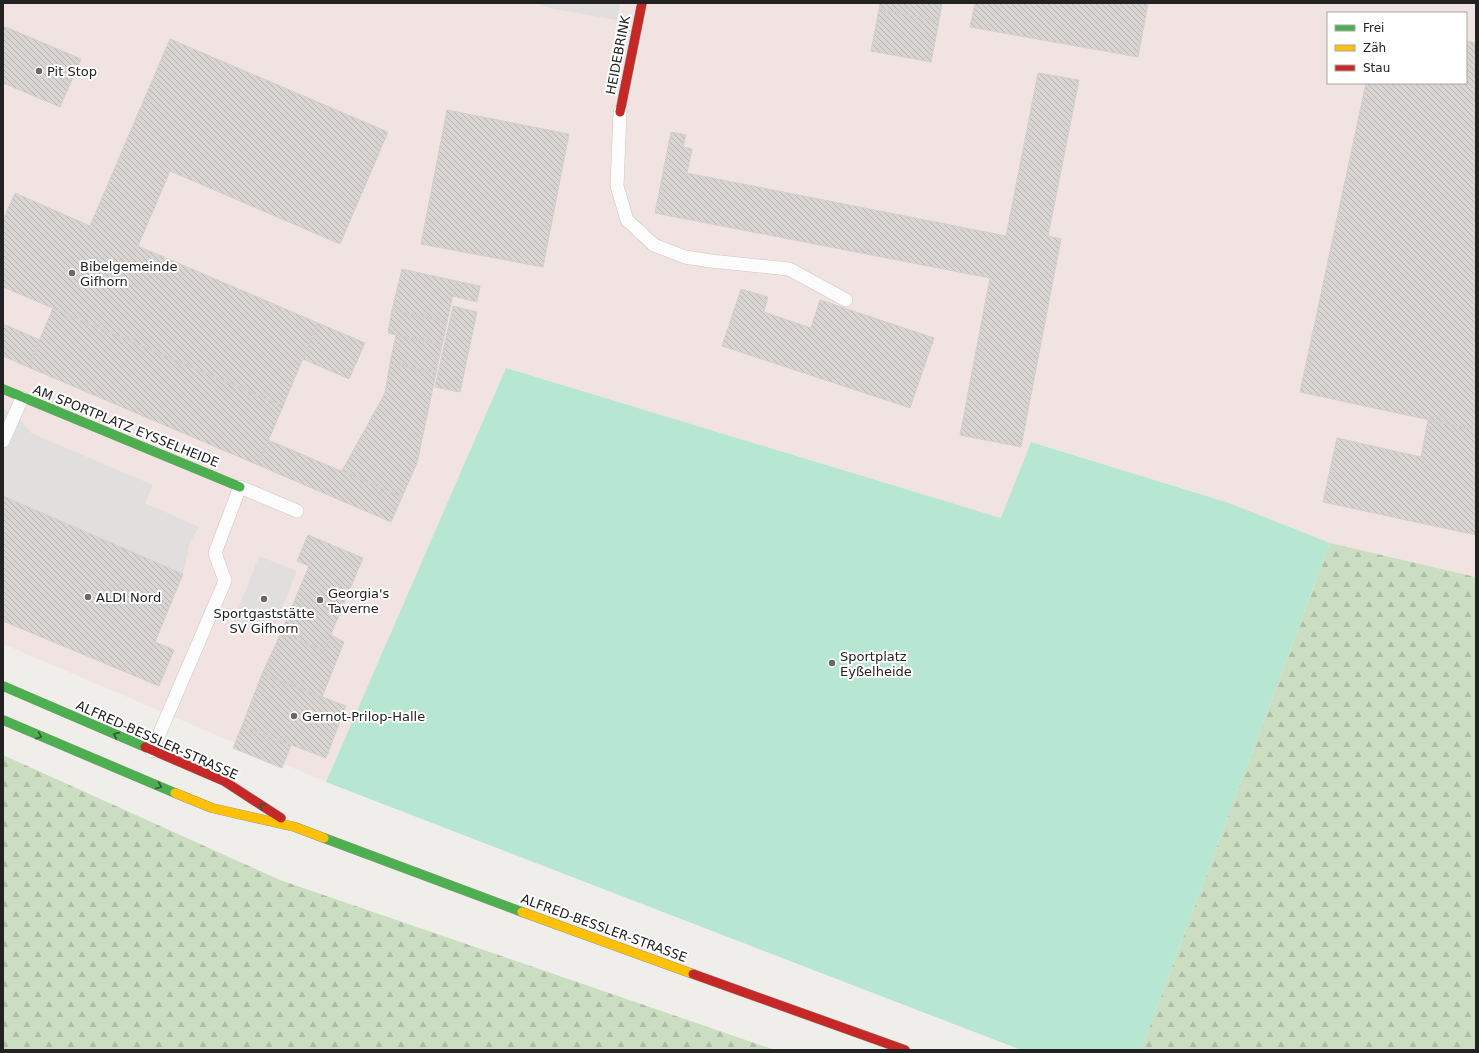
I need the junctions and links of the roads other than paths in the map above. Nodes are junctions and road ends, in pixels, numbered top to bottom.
1 (642, 3) edge
2 (620, 112) joint
3 (846, 300) dead end
4 (3, 389) edge
5 (22, 398) junction
6 (3, 441) edge
7 (240, 487) junction
8 (297, 511) dead end
9 (3, 686) edge
10 (3, 720) edge
11 (152, 751) junction
12 (295, 827) junction
13 (905, 1050) edge

1 - 2 street, HEIDEBRINK
2 - 3 lane
4 - 5 street, AM SPORTPLATZ EYSSELHEIDE
5 - 6 lane
5 - 7 street, AM SPORTPLATZ EYSSELHEIDE
7 - 8 lane
7 - 11 lane
11 -> 9 street, ALFRED-BESSLER-STRASSE
10 -> 12 street, ALFRED-BESSLER-STRASSE
12 -> 11 street, ALFRED-BESSLER-STRASSE
12 - 13 street, ALFRED-BESSLER-STRASSE

